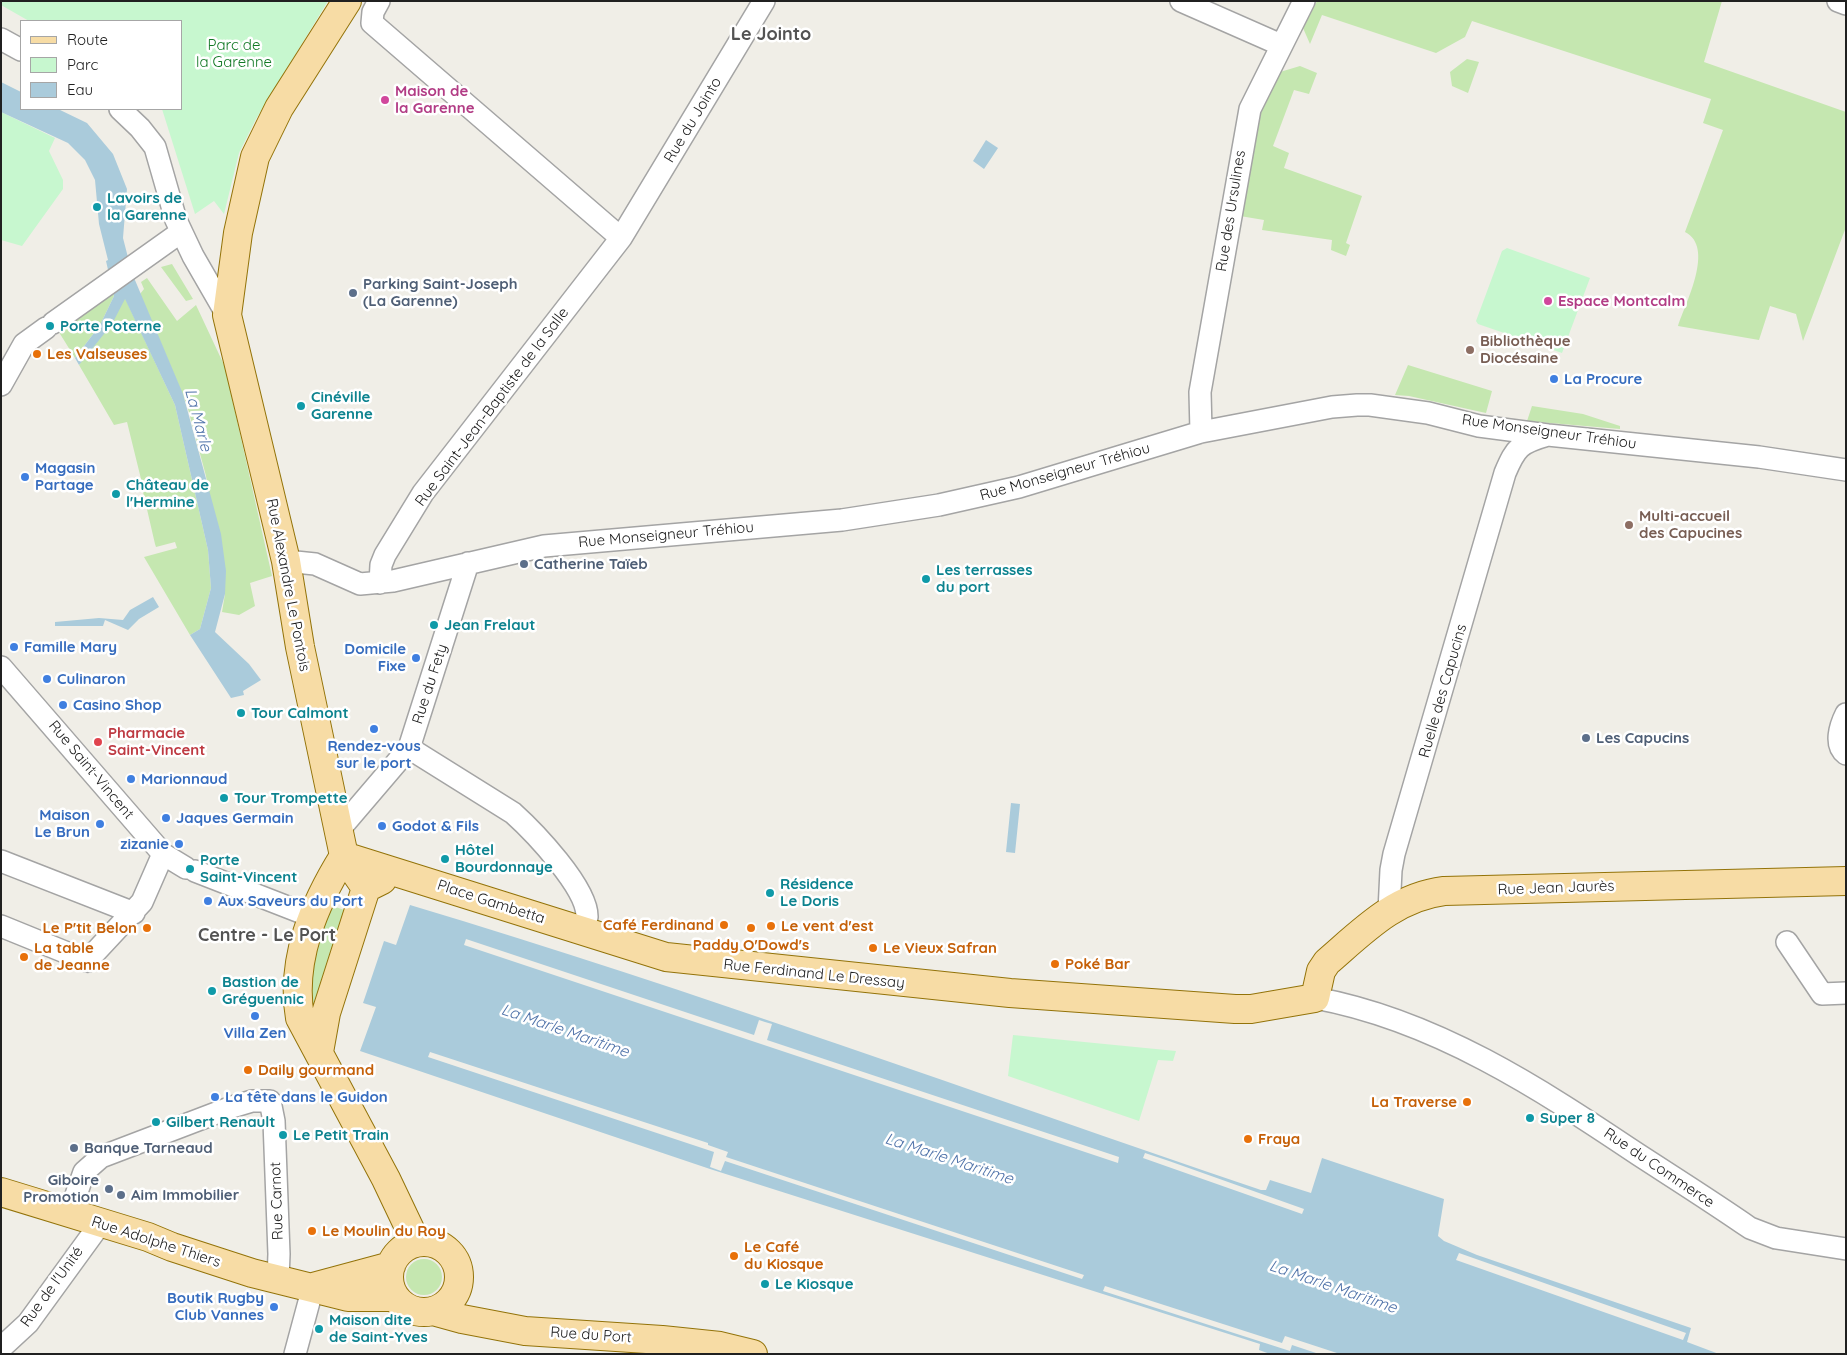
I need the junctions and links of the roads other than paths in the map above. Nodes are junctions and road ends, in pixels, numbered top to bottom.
1 (347, 1) edge
2 (764, 1) edge
3 (1181, 1) edge
4 (1304, 1) edge
5 (1838, 1) edge
6 (1846, 4) edge
7 (375, 10) edge
8 (1, 39) edge
9 (1281, 45) junction
10 (20, 49) edge
11 (121, 110) edge
12 (181, 232) junction
13 (621, 238) junction
14 (227, 315) junction
15 (1, 385) edge
16 (1479, 426) junction
17 (1201, 432) junction
18 (1548, 435) junction
19 (1846, 470) edge
20 (1505, 473) junction
21 (286, 561) junction
22 (468, 563) junction
23 (380, 583) junction
24 (1, 666) edge
25 (1846, 714) edge
26 (409, 748) junction
27 (1846, 754) edge
28 (342, 843) junction
29 (163, 854) junction
30 (1, 862) edge
31 (399, 872) junction
32 (1846, 880) edge
33 (366, 888) junction
34 (1389, 911) junction
35 (134, 913) junction
36 (314, 916) junction
37 (1, 926) edge
38 (583, 932) junction
39 (1787, 942) dead end
40 (1846, 993) edge
41 (1315, 998) junction
42 (318, 1052) junction
43 (1, 1192) edge
44 (70, 1215) junction
45 (100, 1224) junction
46 (416, 1242) junction
47 (1846, 1249) edge
48 (391, 1266) junction
49 (278, 1279) junction
50 (460, 1281) junction
51 (313, 1287) junction
52 (395, 1297) junction
53 (433, 1311) junction
54 (497, 1325) junction
55 (1, 1348) edge
56 (696, 1348) edge
57 (295, 1354) edge
58 (753, 1354) edge

1 - 14 main road
2 - 13 street, Rue du Jointo
3 - 9 street
4 - 9 street, Rue des Ursulines
5 - 6 street
7 - 13 street
8 - 10 street
9 - 17 street, Rue des Ursulines
11 - 12 street
12 - 14 street
12 - 15 street
13 - 23 street, Rue Saint-Jean-Baptiste de la Salle
14 - 21 main road, Rue Alexandre Le Pontois
16 - 17 street, Rue Monseigneur Tréhiou
16 - 18 street, Rue Monseigneur Tréhiou
16 - 20 street, Ruelle des Capucins
17 - 22 street, Rue Monseigneur Tréhiou
18 - 19 street, Rue Monseigneur Tréhiou
18 - 20 street, Ruelle des Capucins
20 - 34 street, Ruelle des Capucins
21 - 23 street, Rue Monseigneur Tréhiou
21 - 28 main road, Rue Alexandre Le Pontois
22 - 23 street, Rue Monseigneur Tréhiou
22 - 26 street, Rue du Fety
24 - 29 street, Rue Saint-Vincent
25 - 27 street
26 - 28 street
26 - 38 street
28 - 31 main road, Place Gambetta
28 - 33 main road
28 - 36 main road
29 - 35 street
29 - 36 street, Rue Saint-Vincent
30 - 35 street
31 - 33 main road
31 - 38 main road, Place Gambetta
32 - 34 main road, Rue Jean Jaurès
33 - 42 main road
34 - 41 main road, Rue Jean Jaurès
35 - 37 street
36 - 42 main road
38 - 41 main road, Rue Ferdinand Le Dressay
39 - 40 street
41 - 47 street, Rue du Commerce
42 - 46 main road
43 - 44 main road, Rue Adolphe Thiers
44 - 45 main road, Rue Adolphe Thiers
44 - 49 street, Rue Carnot
45 - 49 main road, Rue Adolphe Thiers
45 - 55 street, Rue de l'Unité
46 - 48 main road
46 - 50 main road
48 - 51 main road
48 - 52 main road
49 - 51 main road, Rue Adolphe Thiers
50 - 53 main road
50 - 54 main road
51 - 52 main road
51 - 57 street
52 - 53 main road
53 - 54 main road, Rue du Port
54 - 56 main road, Rue du Port
56 - 58 main road, Rue du Port

